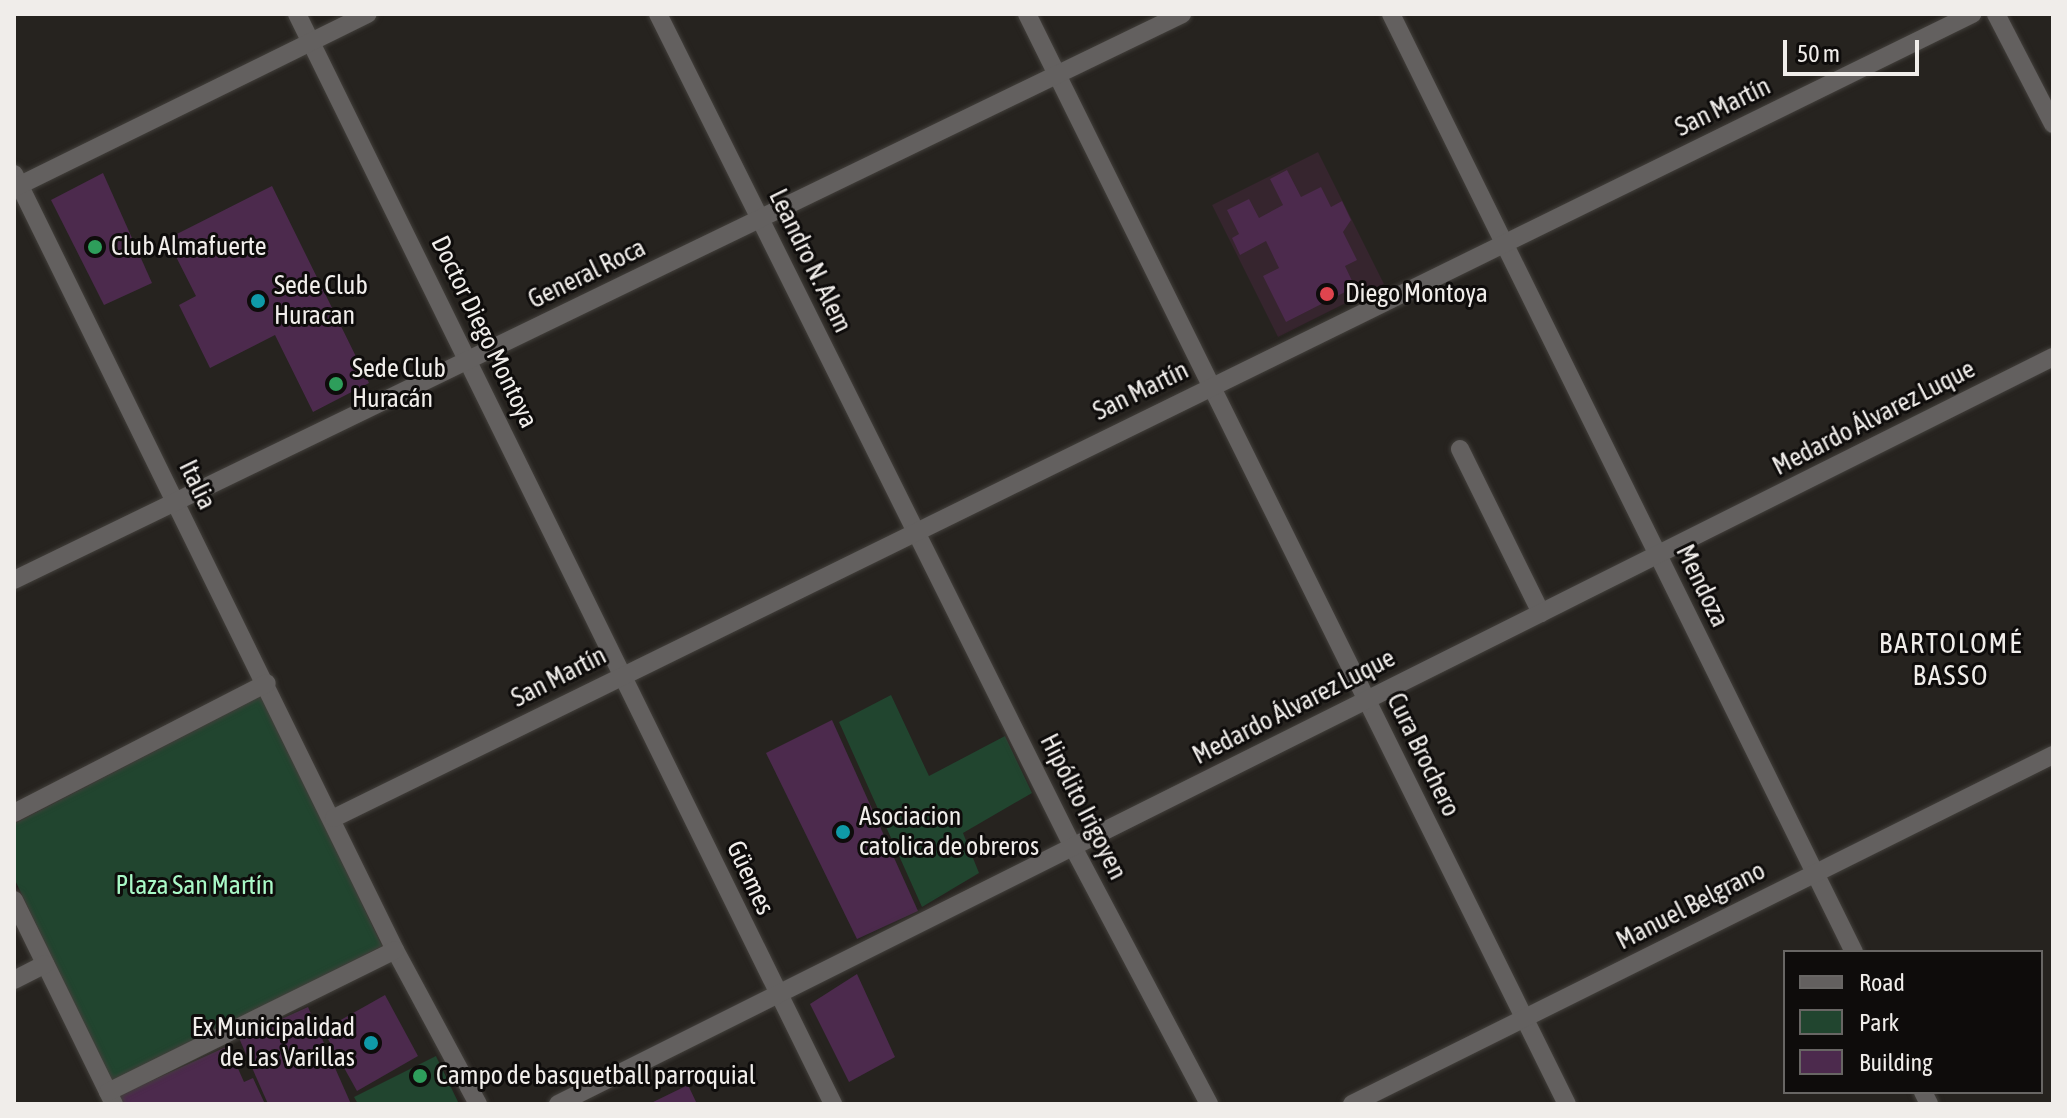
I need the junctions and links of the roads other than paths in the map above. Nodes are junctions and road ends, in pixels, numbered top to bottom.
1 (297, 14) edge
2 (368, 14) edge
3 (658, 14) edge
4 (1027, 14) edge
5 (1182, 14) edge
6 (1391, 14) edge
7 (1972, 14) edge
8 (1996, 14) edge
9 (311, 42) junction
10 (1057, 75) junction
11 (2053, 124) edge
12 (16, 183) edge
13 (760, 219) junction
14 (1504, 243) junction
15 (2053, 357) edge
16 (469, 361) junction
17 (1211, 386) junction
18 (1460, 449) dead end
19 (176, 501) junction
20 (915, 530) junction
21 (1658, 555) junction
22 (14, 580) edge
23 (1541, 613) junction
24 (624, 673) junction
25 (267, 683) junction
26 (1367, 700) junction
27 (2053, 755) edge
28 (14, 813) edge
29 (334, 818) junction
30 (1073, 847) junction
31 (1815, 873) junction
32 (14, 900) edge
33 (395, 950) junction
34 (1853, 950) edge
35 (45, 964) junction
36 (14, 980) edge
37 (777, 995) junction
38 (1525, 1018) junction
39 (111, 1098) edge
40 (478, 1104) edge
41 (558, 1104) edge
42 (833, 1104) edge
43 (1209, 1104) edge
44 (1352, 1104) edge
45 (1567, 1104) edge

1 - 9 street, Doctor Diego Montoya
2 - 9 street
3 - 13 street, Leandro N. Alem
4 - 10 street, Cura Brochero
5 - 10 street, General Roca
6 - 14 street, Mendoza
7 - 14 street, San Martín
8 - 11 street
9 - 12 street
9 - 16 street, Doctor Diego Montoya
10 - 13 street, General Roca
10 - 17 street, Cura Brochero
12 - 19 street, Italia
13 - 16 street, General Roca
13 - 20 street, Leandro N. Alem
14 - 17 street, San Martín
14 - 21 street, Mendoza
15 - 21 street, Medardo Álvarez Luque
16 - 19 street, General Roca
16 - 24 street, Doctor Diego Montoya
17 - 20 street, San Martín
17 - 26 street, Cura Brochero
18 - 23 street
19 - 22 street, General Roca
19 - 25 street, Italia
20 - 24 street, San Martín
20 - 30 street, Hipólito Irigoyen
21 - 23 street, Medardo Álvarez Luque
21 - 31 street, Mendoza
23 - 26 street, Medardo Álvarez Luque
24 - 29 street, San Martín
24 - 37 street, Güemes
25 - 28 street
25 - 29 street, Italia
26 - 30 street, Medardo Álvarez Luque
26 - 38 street, Cura Brochero
27 - 31 street, Manuel Belgrano
29 - 33 street, Italia
30 - 37 street, Medardo Álvarez Luque
30 - 43 street, Hipólito Irigoyen
31 - 34 street, Mendoza
31 - 38 street, Manuel Belgrano
32 - 35 street
33 - 39 street
33 - 40 street, Italia
35 - 36 street
35 - 39 street
37 - 41 street, Medardo Álvarez Luque
37 - 42 street, Güemes
38 - 44 street, Manuel Belgrano
38 - 45 street, Cura Brochero

